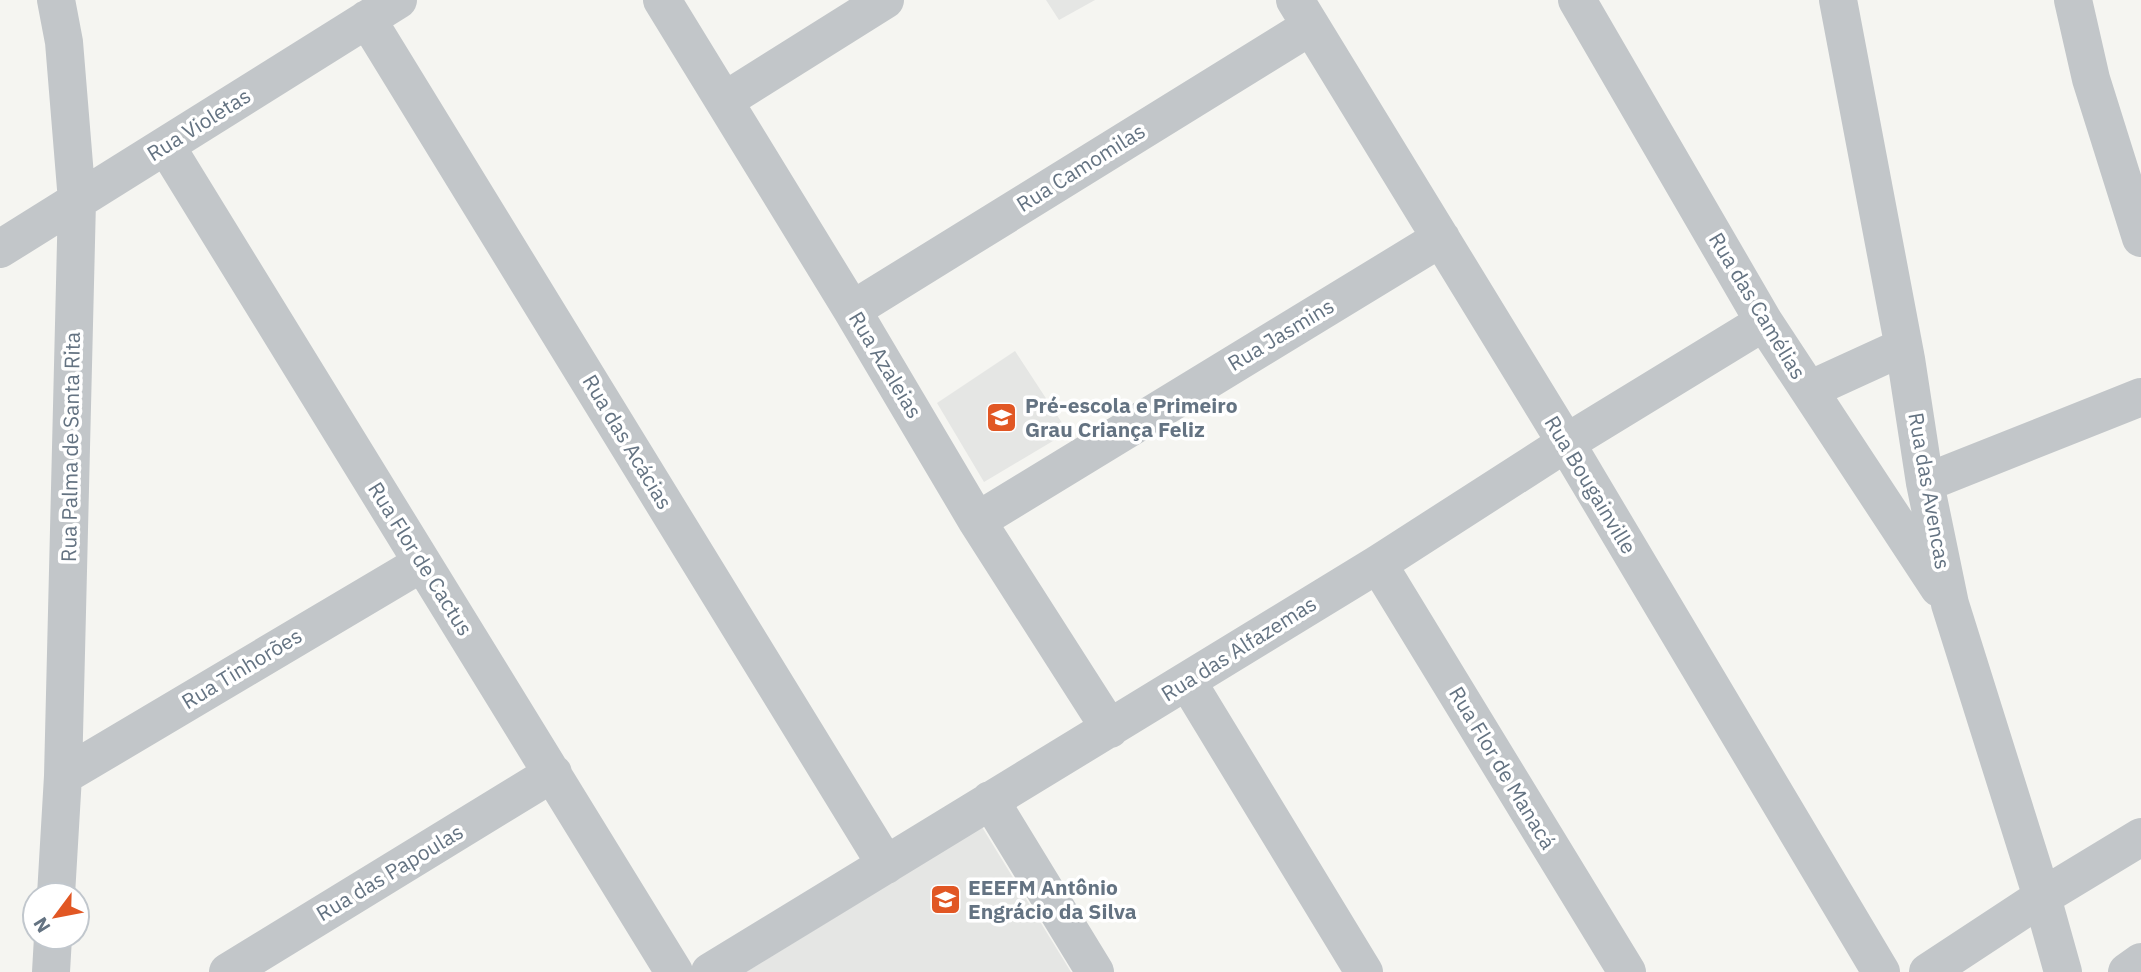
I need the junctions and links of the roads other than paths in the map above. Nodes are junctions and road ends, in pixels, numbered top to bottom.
1 (56, 0) edge
2 (662, 0) edge
3 (885, 0) edge
4 (1577, 0) edge
5 (1838, 0) edge
6 (2073, 0) edge
7 (383, 9) edge
8 (1303, 13) edge
9 (724, 101) junction
10 (166, 146) junction
11 (77, 201) junction
12 (1441, 238) junction
13 (2141, 238) edge
14 (0, 249) edge
15 (852, 310) junction
16 (1764, 322) junction
17 (1903, 347) junction
18 (1809, 390) junction
19 (2141, 397) edge
20 (1566, 443) junction
21 (1925, 483) junction
22 (977, 521) junction
23 (422, 563) junction
24 (1378, 564) junction
25 (1950, 604) junction
26 (1187, 681) junction
27 (1110, 729) junction
28 (553, 773) junction
29 (63, 776) junction
30 (990, 800) junction
31 (2141, 837) edge
32 (886, 864) junction
33 (57, 881) edge
34 (2042, 897) junction
35 (52, 951) edge
36 (2141, 962) edge
37 (51, 972) edge
38 (228, 972) edge
39 (674, 972) edge
40 (710, 972) edge
41 (1096, 972) edge
42 (1364, 972) edge
43 (1627, 972) edge
44 (1881, 972) edge
45 (1928, 972) edge
46 (2063, 972) edge
47 (2127, 972) edge

1 - 11 street, Rua Palma de Santa Rita
2 - 9 street, Rua Azaleias
3 - 9 street
4 - 16 street, Rua das Camélias
5 - 17 street, Rua das Avencas
6 - 13 street
7 - 10 street, Rua Violetas
7 - 32 street, Rua das Acácias
8 - 12 street, Rua Bougainville
8 - 15 street, Rua Camomilas
9 - 15 street, Rua Azaleias
10 - 11 street, Rua Violetas
10 - 23 street, Rua Flor de Cactus
11 - 14 street, Rua Violetas
11 - 29 street, Rua Palma de Santa Rita
12 - 20 street, Rua Bougainville
12 - 22 street, Rua Jasmins
15 - 22 street, Rua Azaleias
16 - 18 street, Rua das Camélias
16 - 20 street, Rua das Alfazemas
17 - 18 street
17 - 21 street, Rua das Avencas
18 - 25 street, Rua das Camélias
19 - 21 street
20 - 24 street, Rua das Alfazemas
20 - 44 street, Rua Bougainville
21 - 25 street, Rua das Avencas
22 - 27 street, Rua Azaleias
23 - 28 street, Rua Flor de Cactus
23 - 29 street, Rua Tinhorões
24 - 26 street, Rua das Alfazemas
24 - 43 street, Rua Flor de Manacá
25 - 34 street, Rua das Avencas
26 - 27 street, Rua das Alfazemas
26 - 42 street
27 - 30 street, Rua das Alfazemas
28 - 38 street, Rua das Papoulas
28 - 39 street, Rua Flor de Cactus
29 - 33 street, Rua Palma de Santa Rita
30 - 32 street, Rua das Alfazemas
30 - 41 street
31 - 34 street
32 - 40 street, Rua das Alfazemas
34 - 45 street
34 - 46 street, Rua das Avencas
35 - 37 street
36 - 47 street

